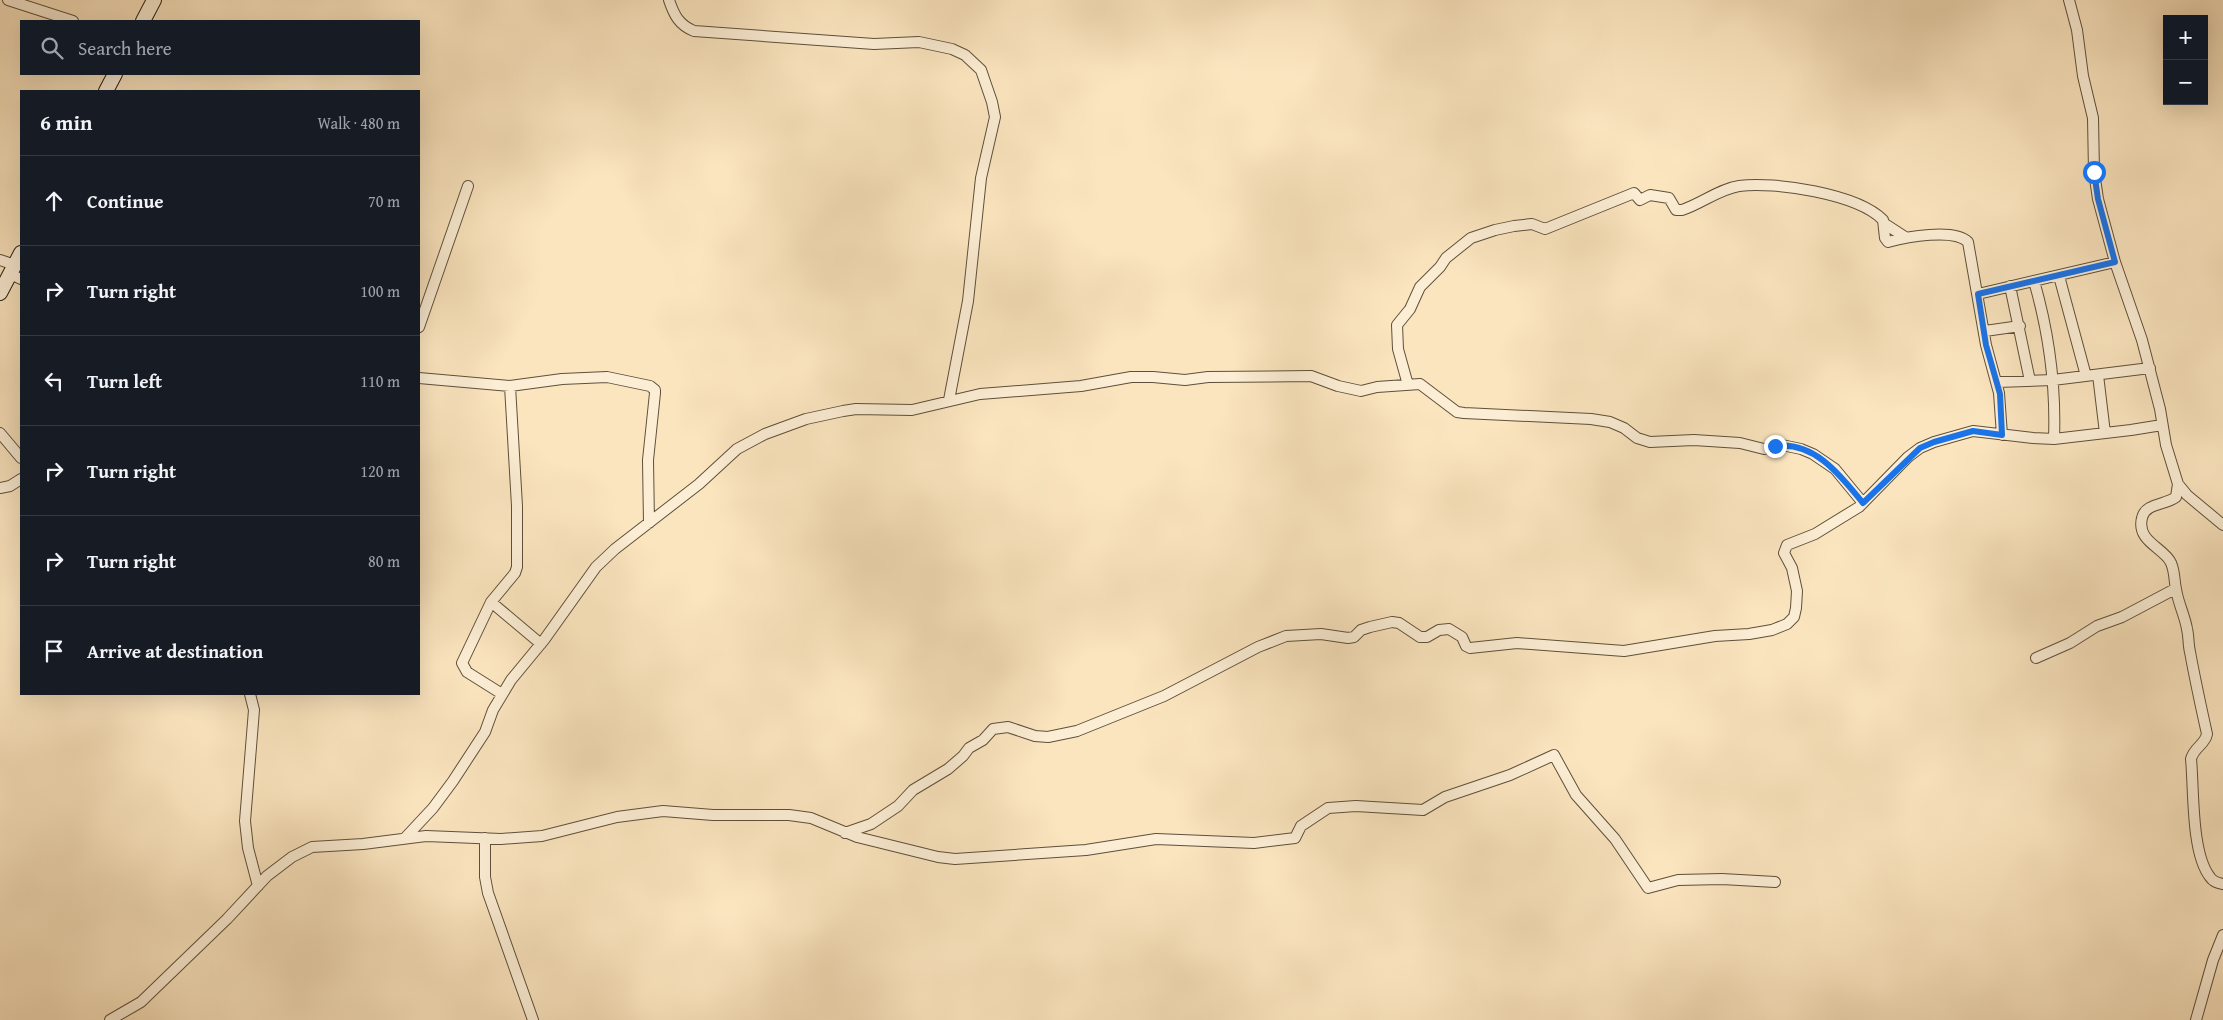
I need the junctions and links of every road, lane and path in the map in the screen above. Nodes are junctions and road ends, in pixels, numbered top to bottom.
1 (8, 0) edge
2 (154, 0) edge
3 (669, 0) edge
4 (2068, 0) edge
5 (70, 20) edge
6 (144, 20) edge
7 (114, 75) edge
8 (107, 90) edge
9 (468, 186) dead end
10 (0, 260) edge
11 (2115, 262) junction
12 (17, 268) edge
13 (2059, 276) junction
14 (2034, 281) junction
15 (2010, 286) junction
16 (0, 293) edge
17 (1978, 294) junction
18 (420, 324) edge
19 (2020, 326) junction
20 (1985, 331) junction
21 (2150, 368) junction
22 (2098, 375) junction
23 (2086, 376) junction
24 (420, 378) edge
25 (2053, 380) junction
26 (2030, 381) junction
27 (1996, 382) junction
28 (1408, 385) junction
29 (510, 386) junction
30 (949, 400) junction
31 (2162, 425) junction
32 (0, 433) edge
33 (2105, 433) junction
34 (2002, 435) junction
35 (2054, 438) junction
36 (20, 457) edge
37 (20, 480) edge
38 (2178, 484) junction
39 (0, 488) edge
40 (1863, 503) junction
41 (649, 523) junction
42 (2223, 525) edge
43 (2176, 589) junction
44 (491, 602) junction
45 (541, 644) junction
46 (2036, 658) dead end
47 (502, 694) junction
48 (250, 695) edge
49 (844, 833) junction
50 (405, 838) junction
51 (485, 838) junction
52 (1774, 882) dead end
53 (2223, 884) edge
54 (258, 886) junction
55 (2223, 935) edge
56 (110, 1020) edge
57 (533, 1020) edge
58 (2196, 1020) edge

1 - 5 street
2 - 6 street
3 - 30 street
4 - 11 street
7 - 8 street
9 - 18 street
10 - 12 street
11 - 13 street
11 - 21 street
12 - 16 street
13 - 14 street
13 - 23 street
14 - 15 street
14 - 25 street
15 - 17 street
15 - 19 street
17 - 20 street
17 - 28 street
19 - 20 street
19 - 26 street
20 - 27 street
21 - 22 street
21 - 31 street
22 - 23 street
22 - 33 street
23 - 25 street
24 - 29 street
25 - 26 street
25 - 35 street
26 - 27 street
27 - 34 street
28 - 30 street
28 - 40 street
29 - 41 street
29 - 44 street
30 - 41 street
31 - 33 street
31 - 38 street
32 - 36 street
33 - 35 street
34 - 35 street
34 - 40 street
37 - 39 street
38 - 42 street
38 - 43 street
40 - 49 street
41 - 45 street
43 - 46 street
43 - 53 street
44 - 45 street
44 - 47 street
45 - 47 street
47 - 50 street
48 - 54 street
49 - 51 street
49 - 52 street
50 - 51 street
50 - 54 street
51 - 57 street
54 - 56 street
55 - 58 street

